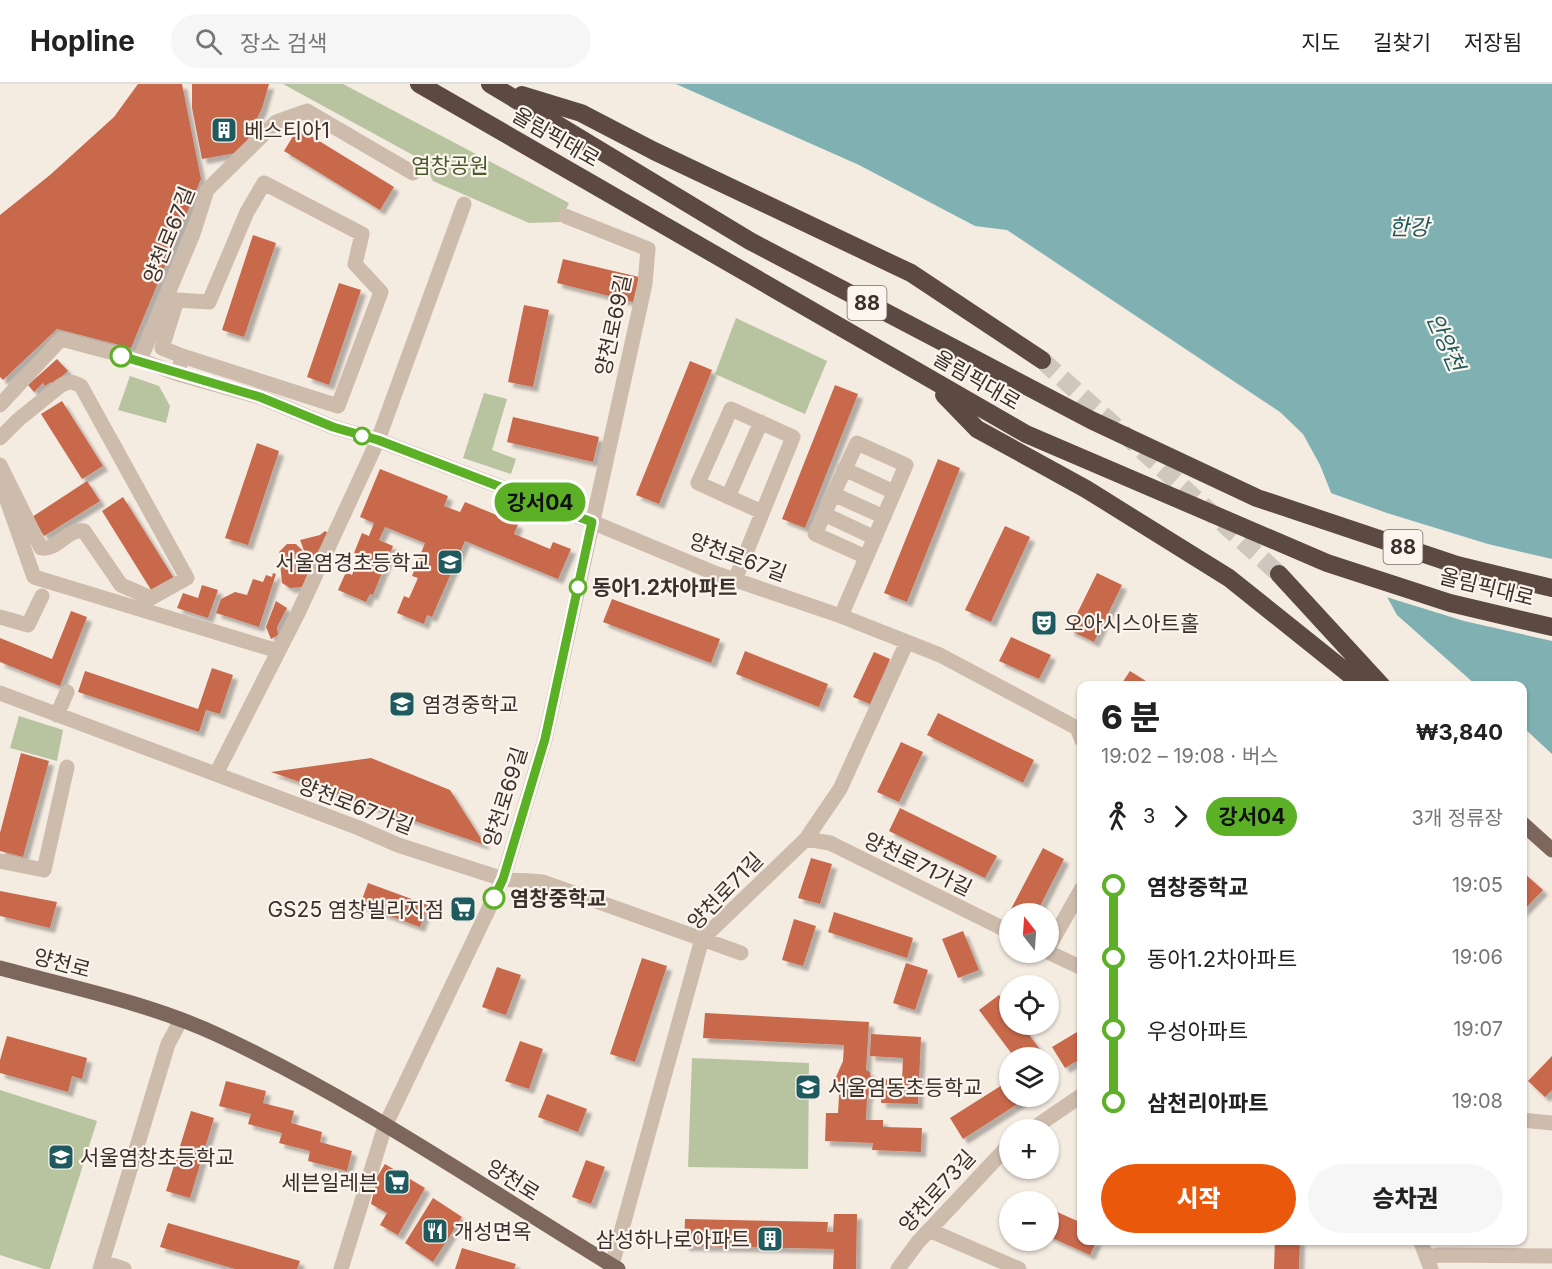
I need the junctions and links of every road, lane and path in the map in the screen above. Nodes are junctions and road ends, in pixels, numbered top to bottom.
1 (419, 84) edge
2 (493, 85) edge
3 (413, 173) dead end
4 (464, 204) dead end
5 (565, 216) dead end
6 (182, 356) junction
7 (140, 360) junction
8 (1042, 360) tunnel mouth
9 (178, 374) junction
10 (931, 380) junction
11 (0, 406) edge
12 (338, 406) junction
13 (18, 420) junction
14 (761, 422) junction
15 (333, 427) junction
16 (0, 438) edge
17 (378, 440) junction
18 (0, 465) edge
19 (844, 470) junction
20 (0, 483) edge
21 (894, 492) junction
22 (833, 494) junction
23 (728, 497) junction
24 (762, 512) junction
25 (824, 514) junction
26 (884, 517) junction
27 (592, 522) junction
28 (875, 538) junction
29 (866, 557) junction
30 (1279, 574) tunnel mouth
31 (735, 580) junction
32 (1552, 588) edge
33 (42, 596) dead end
34 (841, 616) junction
35 (0, 617) edge
36 (1552, 627) edge
37 (907, 642) junction
38 (278, 651) junction
39 (1358, 681) edge
40 (1377, 681) edge
41 (67, 692) dead end
42 (0, 693) edge
43 (57, 715) junction
44 (1077, 733) edge
45 (67, 767) dead end
46 (216, 774) junction
47 (1527, 828) edge
48 (807, 839) junction
49 (1552, 850) edge
50 (0, 861) edge
51 (503, 879) junction
52 (1077, 897) edge
53 (999, 927) edge
54 (1059, 930) edge
55 (702, 939) junction
56 (741, 953) dead end
57 (1059, 956) edge
58 (1077, 965) edge
59 (0, 968) edge
60 (181, 1020) junction
61 (1077, 1098) edge
62 (1047, 1119) edge
63 (1527, 1120) edge
64 (1552, 1123) edge
65 (385, 1126) junction
66 (999, 1156) edge
67 (929, 1230) junction
68 (1422, 1245) edge
69 (1552, 1256) edge
70 (1429, 1263) edge
71 (101, 1265) edge
72 (615, 1267) edge
73 (124, 1269) edge
74 (341, 1269) edge
75 (898, 1269) edge
76 (1019, 1269) edge

1 - 10 highway, 올림픽대로 / 88
2 - 8 highway
2 - 32 highway, 올림픽대로 / 88
3 - 7 street, 양천로67길
4 - 17 street
5 - 27 street, 양천로69길
6 - 9 street
6 - 12 street
6 - 12 street
7 - 9 street, 양천로67길
7 - 11 street, 양천로67길
9 - 15 street, 양천로67길
10 - 36 highway, 올림픽대로 / 88
10 - 39 highway
11 - 13 street
12 - 15 street
13 - 16 street
13 - 18 street
14 - 23 street
14 - 23 street
14 - 24 street
15 - 17 street, 양천로67길
17 - 27 street, 양천로67길
17 - 38 street
19 - 21 street
19 - 21 street
19 - 22 street
20 - 38 street
21 - 26 street
22 - 25 street
22 - 26 street
23 - 24 street
24 - 31 street
25 - 28 street
25 - 29 street
26 - 28 street
27 - 31 street, 양천로67길
27 - 51 street, 양천로69길
28 - 29 street
29 - 34 street
30 - 40 highway
31 - 34 street, 양천로67길
33 - 35 street
34 - 37 street, 양천로67길
37 - 44 street, 양천로67길
37 - 48 street, 양천로71길
38 - 46 street
41 - 43 street
42 - 43 street, 양천로67가길
43 - 46 street, 양천로67가길
45 - 50 street
46 - 51 street, 양천로67가길
47 - 49 main road
48 - 53 street, 양천로71가길
48 - 55 street, 양천로71길
51 - 55 street, 양천로67가길
51 - 65 street, 양천로69길
52 - 54 street
55 - 56 street, 양천로67가길
55 - 72 street, 양천로71길
57 - 58 street
59 - 60 main road, 양천로
60 - 65 main road, 양천로
60 - 71 street
61 - 62 street
63 - 64 street
65 - 72 main road, 양천로
65 - 74 street
66 - 67 street, 양천로73길
67 - 75 street, 양천로73길
67 - 76 street
68 - 70 street
69 - 70 street
71 - 73 street

